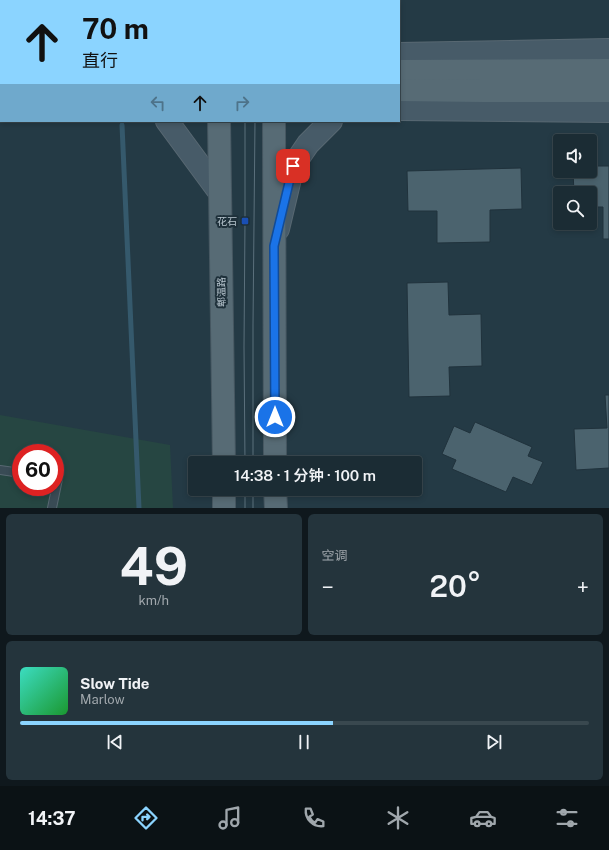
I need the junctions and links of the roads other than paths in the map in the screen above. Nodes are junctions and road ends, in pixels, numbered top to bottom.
1 (609, 50) edge
2 (400, 54) edge
3 (609, 70) edge
4 (400, 71) edge
5 (400, 90) edge
6 (609, 91) edge
7 (400, 109) edge
8 (609, 111) edge
9 (168, 122) edge
10 (219, 122) edge
11 (274, 122) edge
12 (329, 122) edge
13 (220, 193) junction
14 (274, 246) junction
15 (224, 456) edge
16 (275, 456) edge
17 (0, 470) edge
18 (12, 472) edge
19 (54, 496) edge
20 (224, 496) edge
21 (275, 496) edge
22 (52, 508) edge
23 (224, 508) edge
24 (276, 508) edge

1 - 2 main road
3 - 4 main road
5 - 6 main road
7 - 8 main road
9 - 13 main road
10 - 13 main road, 郫温路
11 - 14 main road
12 - 14 main road
13 - 15 main road, 郫温路
14 - 16 main road
17 - 18 lane
19 - 22 lane
20 - 23 main road
21 - 24 main road

